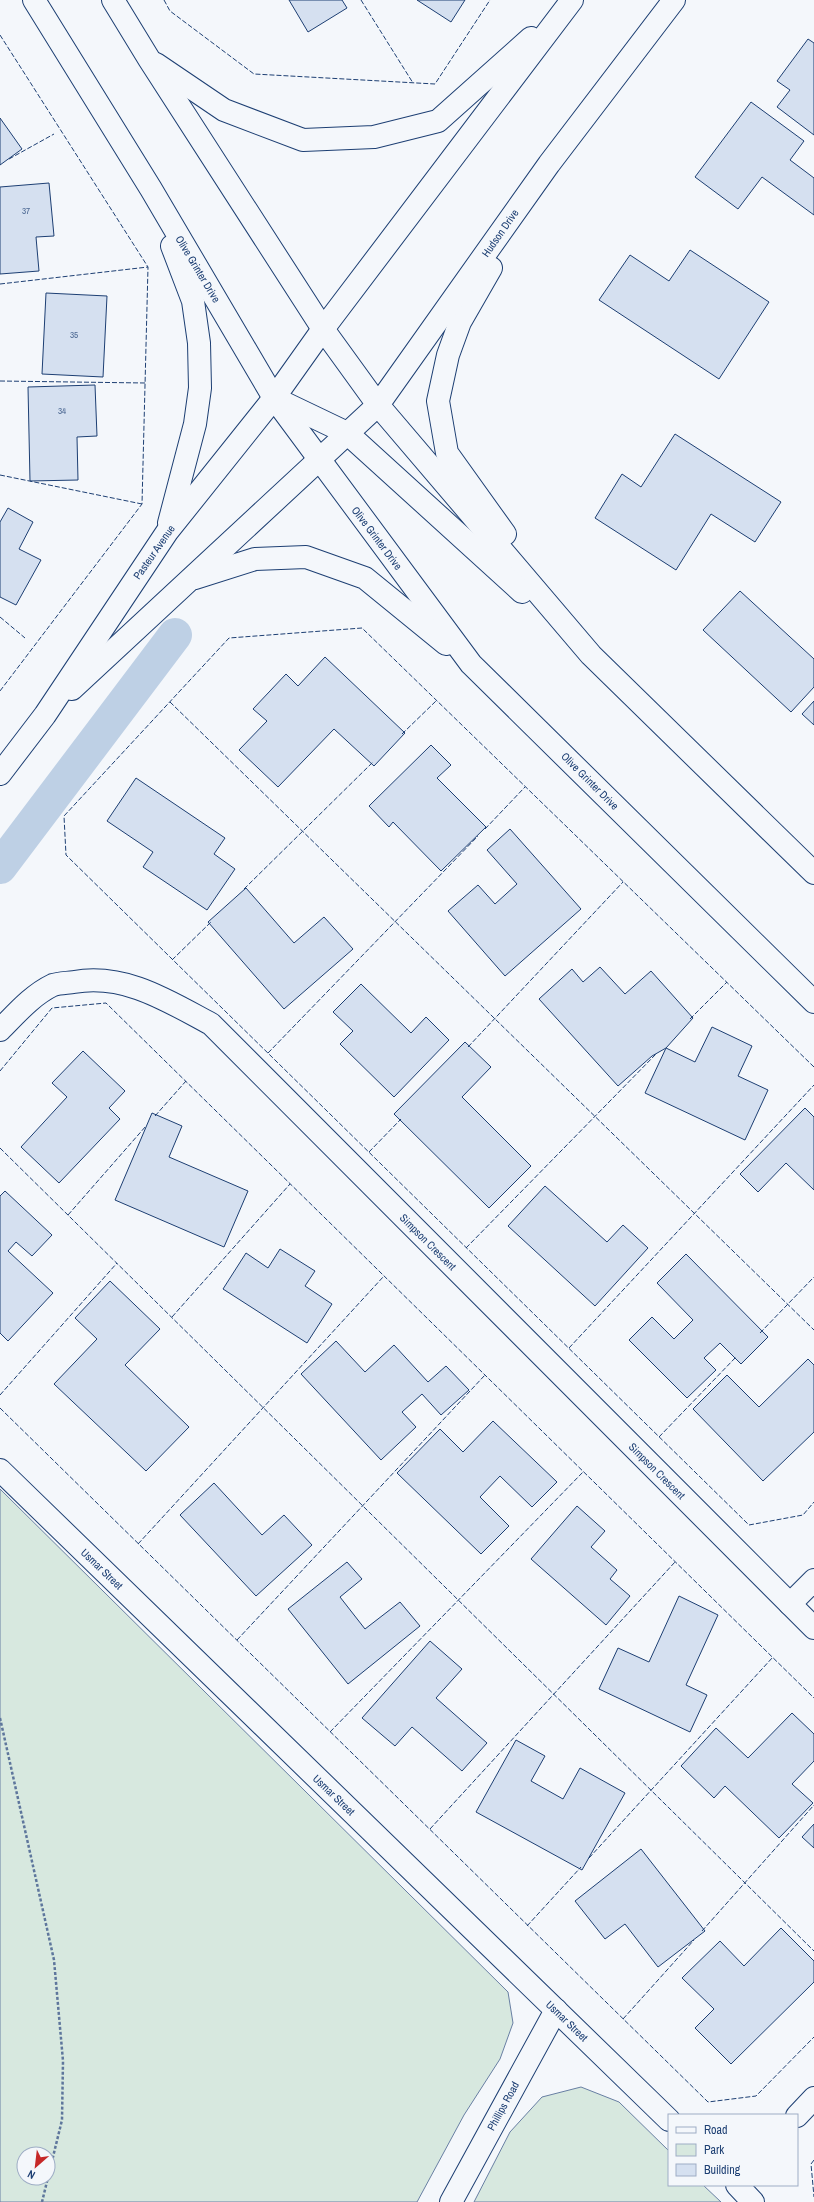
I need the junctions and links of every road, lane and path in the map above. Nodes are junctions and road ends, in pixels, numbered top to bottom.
1 (34, 0) edge
2 (112, 0) edge
3 (674, 0) edge
4 (569, 3) edge
5 (149, 59) junction
6 (549, 164) junction
7 (151, 189) junction
8 (323, 329) junction
9 (274, 398) junction
10 (378, 405) junction
11 (347, 433) junction
12 (319, 459) junction
13 (167, 532) junction
14 (188, 580) junction
15 (591, 655) junction
16 (471, 664) junction
17 (45, 715) junction
18 (0, 774) edge
19 (814, 873) edge
20 (814, 1002) edge
21 (0, 1030) edge
22 (0, 1470) edge
23 (814, 1580) edge
24 (790, 1604) junction
25 (814, 1628) edge
26 (0, 1718) edge
27 (556, 2010) junction
28 (814, 2098) edge
29 (798, 2115) edge
30 (668, 2119) edge
31 (737, 2186) edge
32 (42, 2202) edge
33 (451, 2202) edge
34 (753, 2202) edge

1 - 7 street, Olive Grinter Drive
2 - 5 street
3 - 6 street, Hudson Drive
4 - 5 street
4 - 8 street
5 - 8 street
6 - 10 street, Hudson Drive
6 - 15 street
7 - 9 street, Olive Grinter Drive
7 - 13 street
8 - 9 street
8 - 10 street
9 - 11 street
9 - 12 street, Olive Grinter Drive
9 - 13 street, Pasteur Avenue
10 - 11 street, Hudson Drive
10 - 15 street
11 - 12 street, Hudson Drive
11 - 15 street
12 - 14 street, Pasteur Avenue
12 - 16 street, Olive Grinter Drive
13 - 17 street, Pasteur Avenue
14 - 16 street
14 - 17 street, Pasteur Avenue
15 - 19 street
16 - 20 street, Olive Grinter Drive
17 - 18 street, Pasteur Avenue
21 - 24 street, Simpson Crescent
22 - 27 street, Usmar Street
23 - 24 street
24 - 25 street, Simpson Crescent
26 - 32 path
27 - 30 street, Usmar Street
27 - 33 street, Phillips Road
28 - 29 street
31 - 34 street

